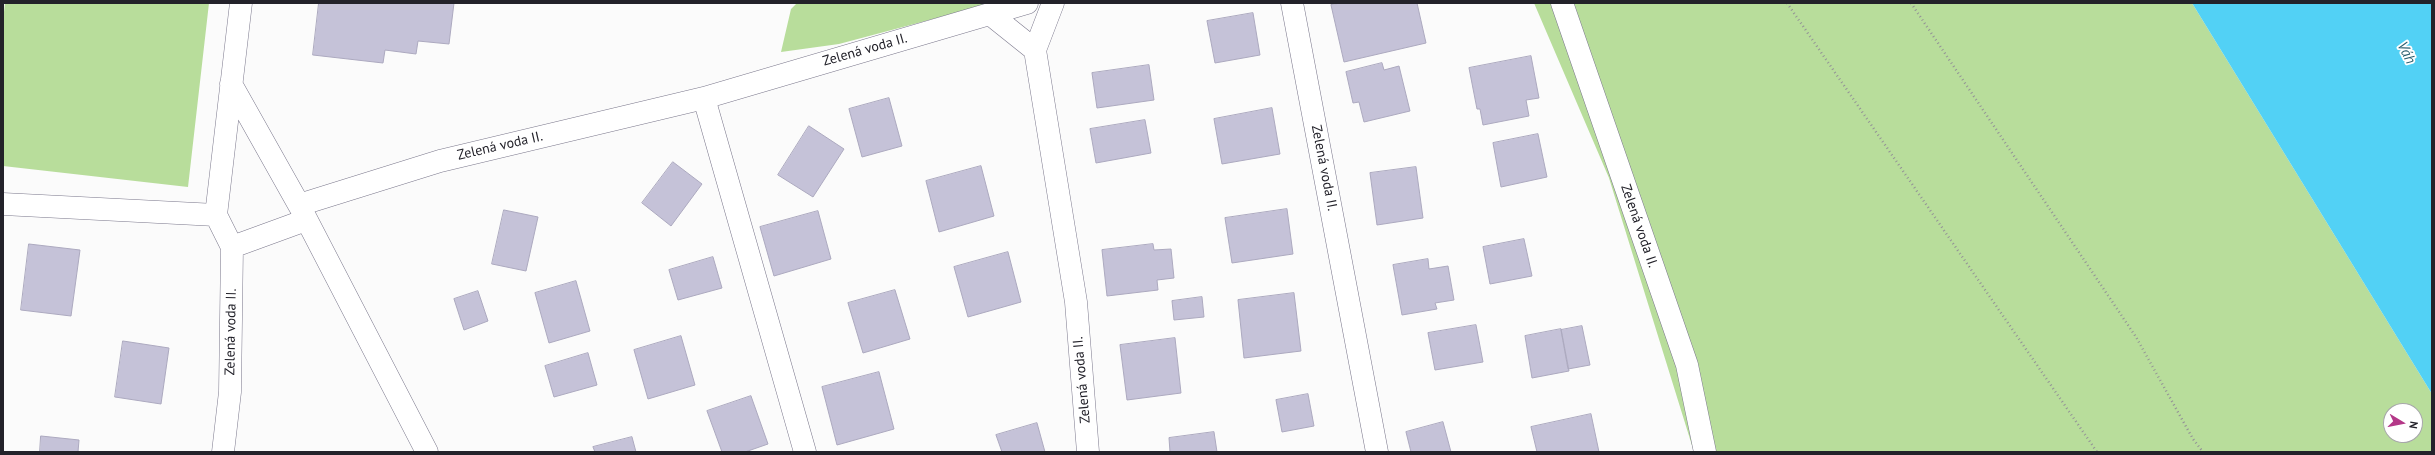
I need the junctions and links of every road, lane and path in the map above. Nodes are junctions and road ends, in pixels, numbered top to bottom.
1 (241, 3) edge
2 (1027, 3) edge
3 (1053, 3) edge
4 (1292, 3) edge
5 (1562, 3) edge
6 (1786, 3) edge
7 (1911, 3) edge
8 (990, 14) junction
9 (1035, 50) junction
10 (231, 84) junction
11 (704, 98) junction
12 (3, 204) edge
13 (302, 212) junction
14 (216, 215) junction
15 (232, 247) junction
16 (223, 452) edge
17 (427, 452) edge
18 (805, 452) edge
19 (1088, 452) edge
20 (1377, 452) edge
21 (1705, 452) edge
22 (2097, 452) edge
23 (2203, 452) edge

1 - 10 street
2 - 8 street, Zelená voda II.
3 - 9 street
4 - 20 street, Zelená voda II.
5 - 21 street, Zelená voda II.
6 - 22 path
7 - 23 path
8 - 9 street
8 - 11 street, Zelená voda II.
9 - 19 street, Zelená voda II.
10 - 13 street
10 - 14 street
11 - 13 street, Zelená voda II.
11 - 18 street
12 - 14 street
13 - 15 street, Zelená voda II.
13 - 17 street
14 - 15 street, Zelená voda II.
15 - 16 street, Zelená voda II.

